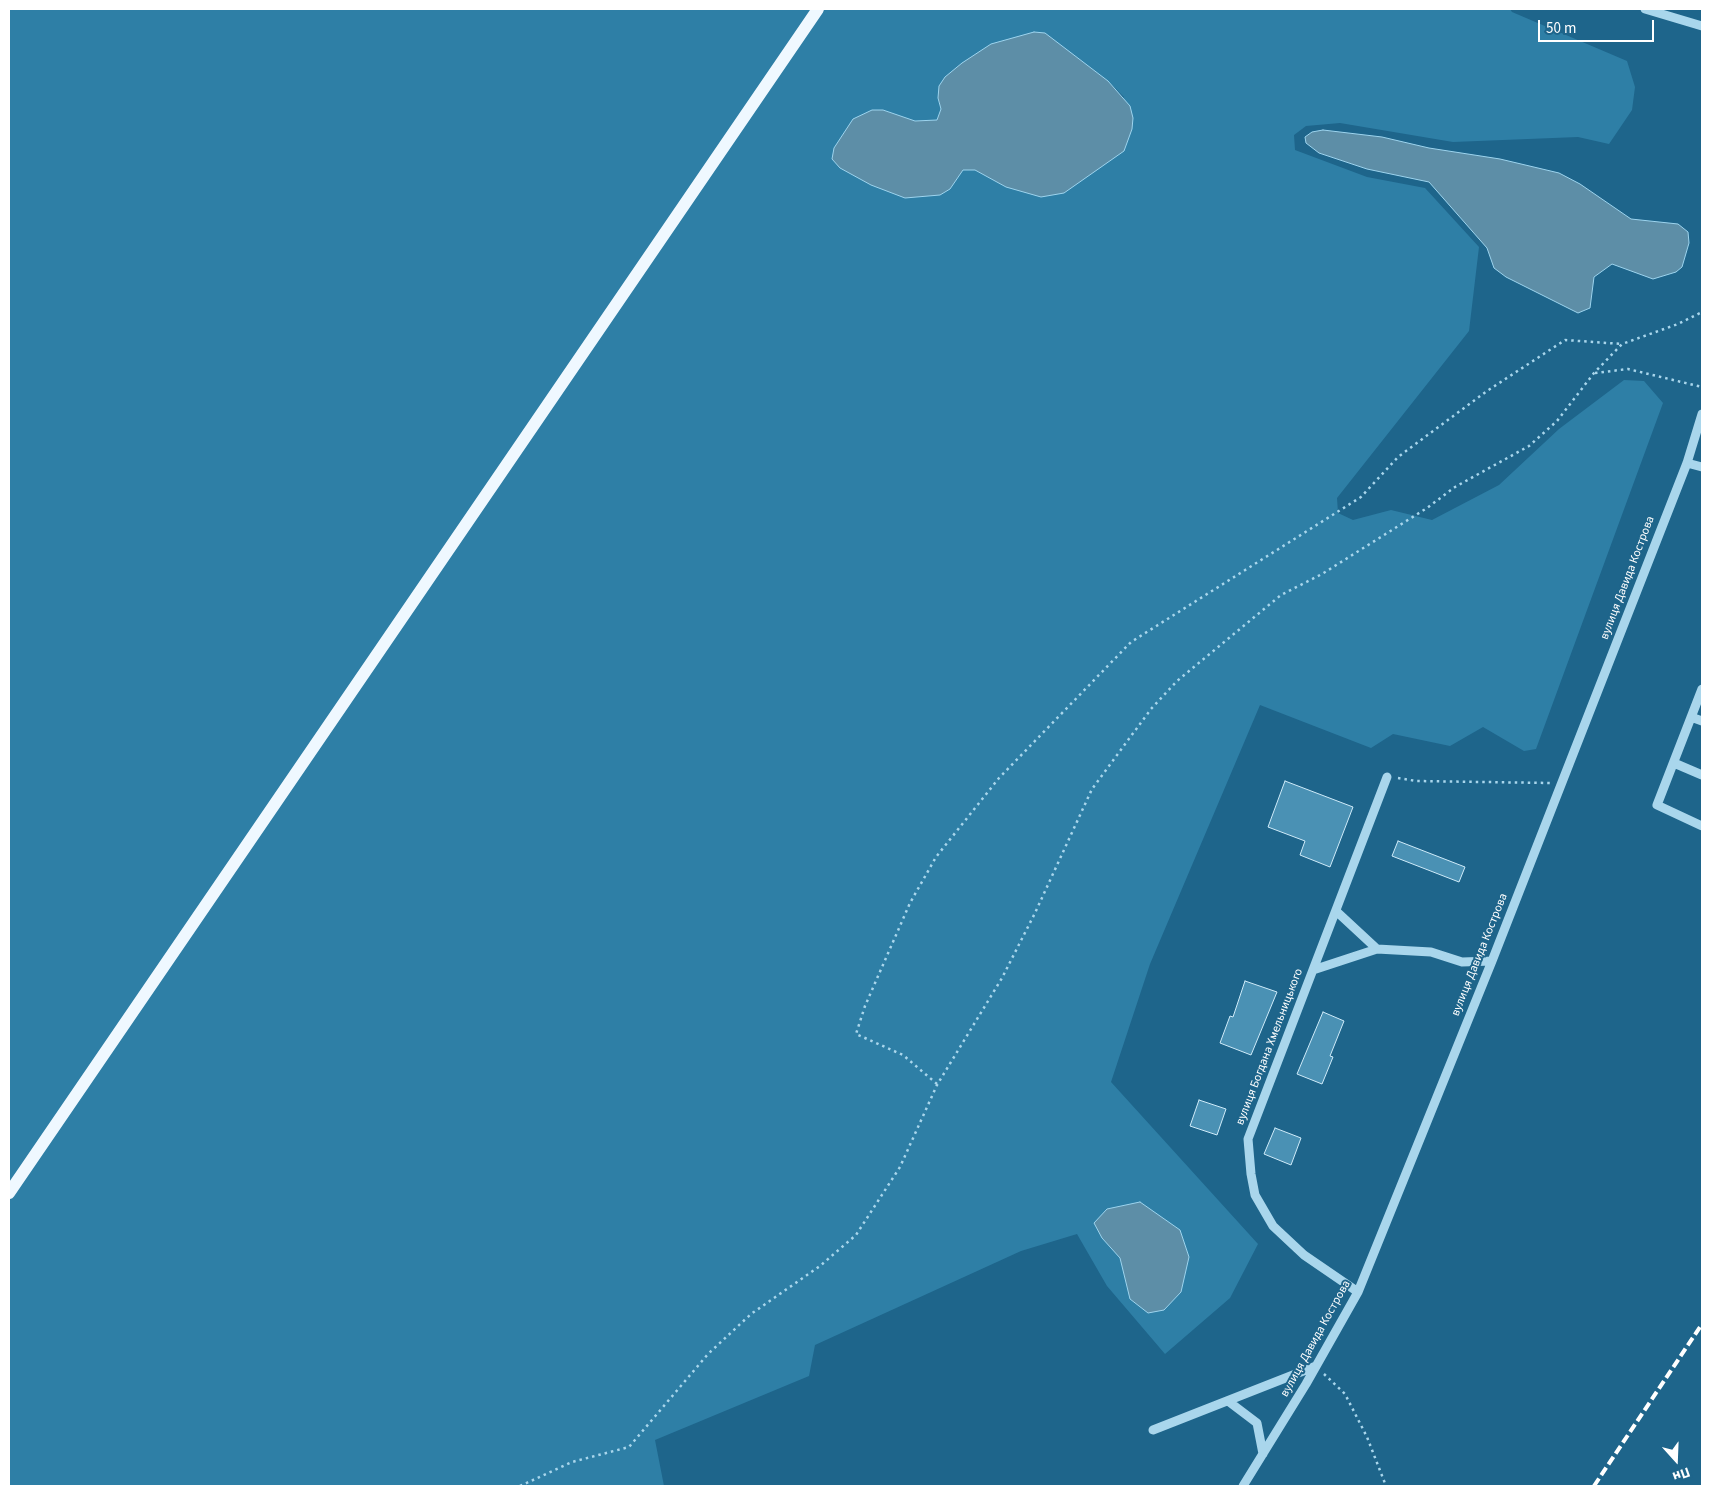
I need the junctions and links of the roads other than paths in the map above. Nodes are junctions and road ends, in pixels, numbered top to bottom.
1 (818, 9) edge
2 (1645, 9) edge
3 (1702, 26) edge
4 (1702, 414) edge
5 (1687, 463) junction
6 (1702, 467) edge
7 (1702, 689) edge
8 (1692, 717) junction
9 (1702, 722) edge
10 (1674, 763) junction
11 (1702, 775) edge
12 (1387, 776) road end
13 (1702, 826) edge
14 (1336, 911) junction
15 (1377, 949) junction
16 (1492, 960) junction
17 (1313, 970) junction
18 (9, 1193) edge
19 (1358, 1292) junction
20 (1316, 1366) junction
21 (1228, 1401) junction
22 (1153, 1430) dead end
23 (1263, 1454) junction
24 (1243, 1486) edge

1 - 18 main road
2 - 3 street
4 - 5 street, вулиця Давида Кострова
5 - 6 street
5 - 16 street, вулиця Давида Кострова
7 - 8 street
8 - 9 street
8 - 10 street
10 - 11 street
10 - 13 street
12 - 14 street, вулиця Богдана Хмельницького
14 - 15 street
14 - 17 street, вулиця Богдана Хмельницького
15 - 16 street
15 - 17 street
16 - 19 street, вулиця Давида Кострова
17 - 19 street, вулиця Богдана Хмельницького
19 - 20 street, вулиця Давида Кострова
20 - 21 street
20 - 23 street, вулиця Давида Кострова
21 - 22 street
21 - 23 street
23 - 24 street, вулиця Давида Кострова

